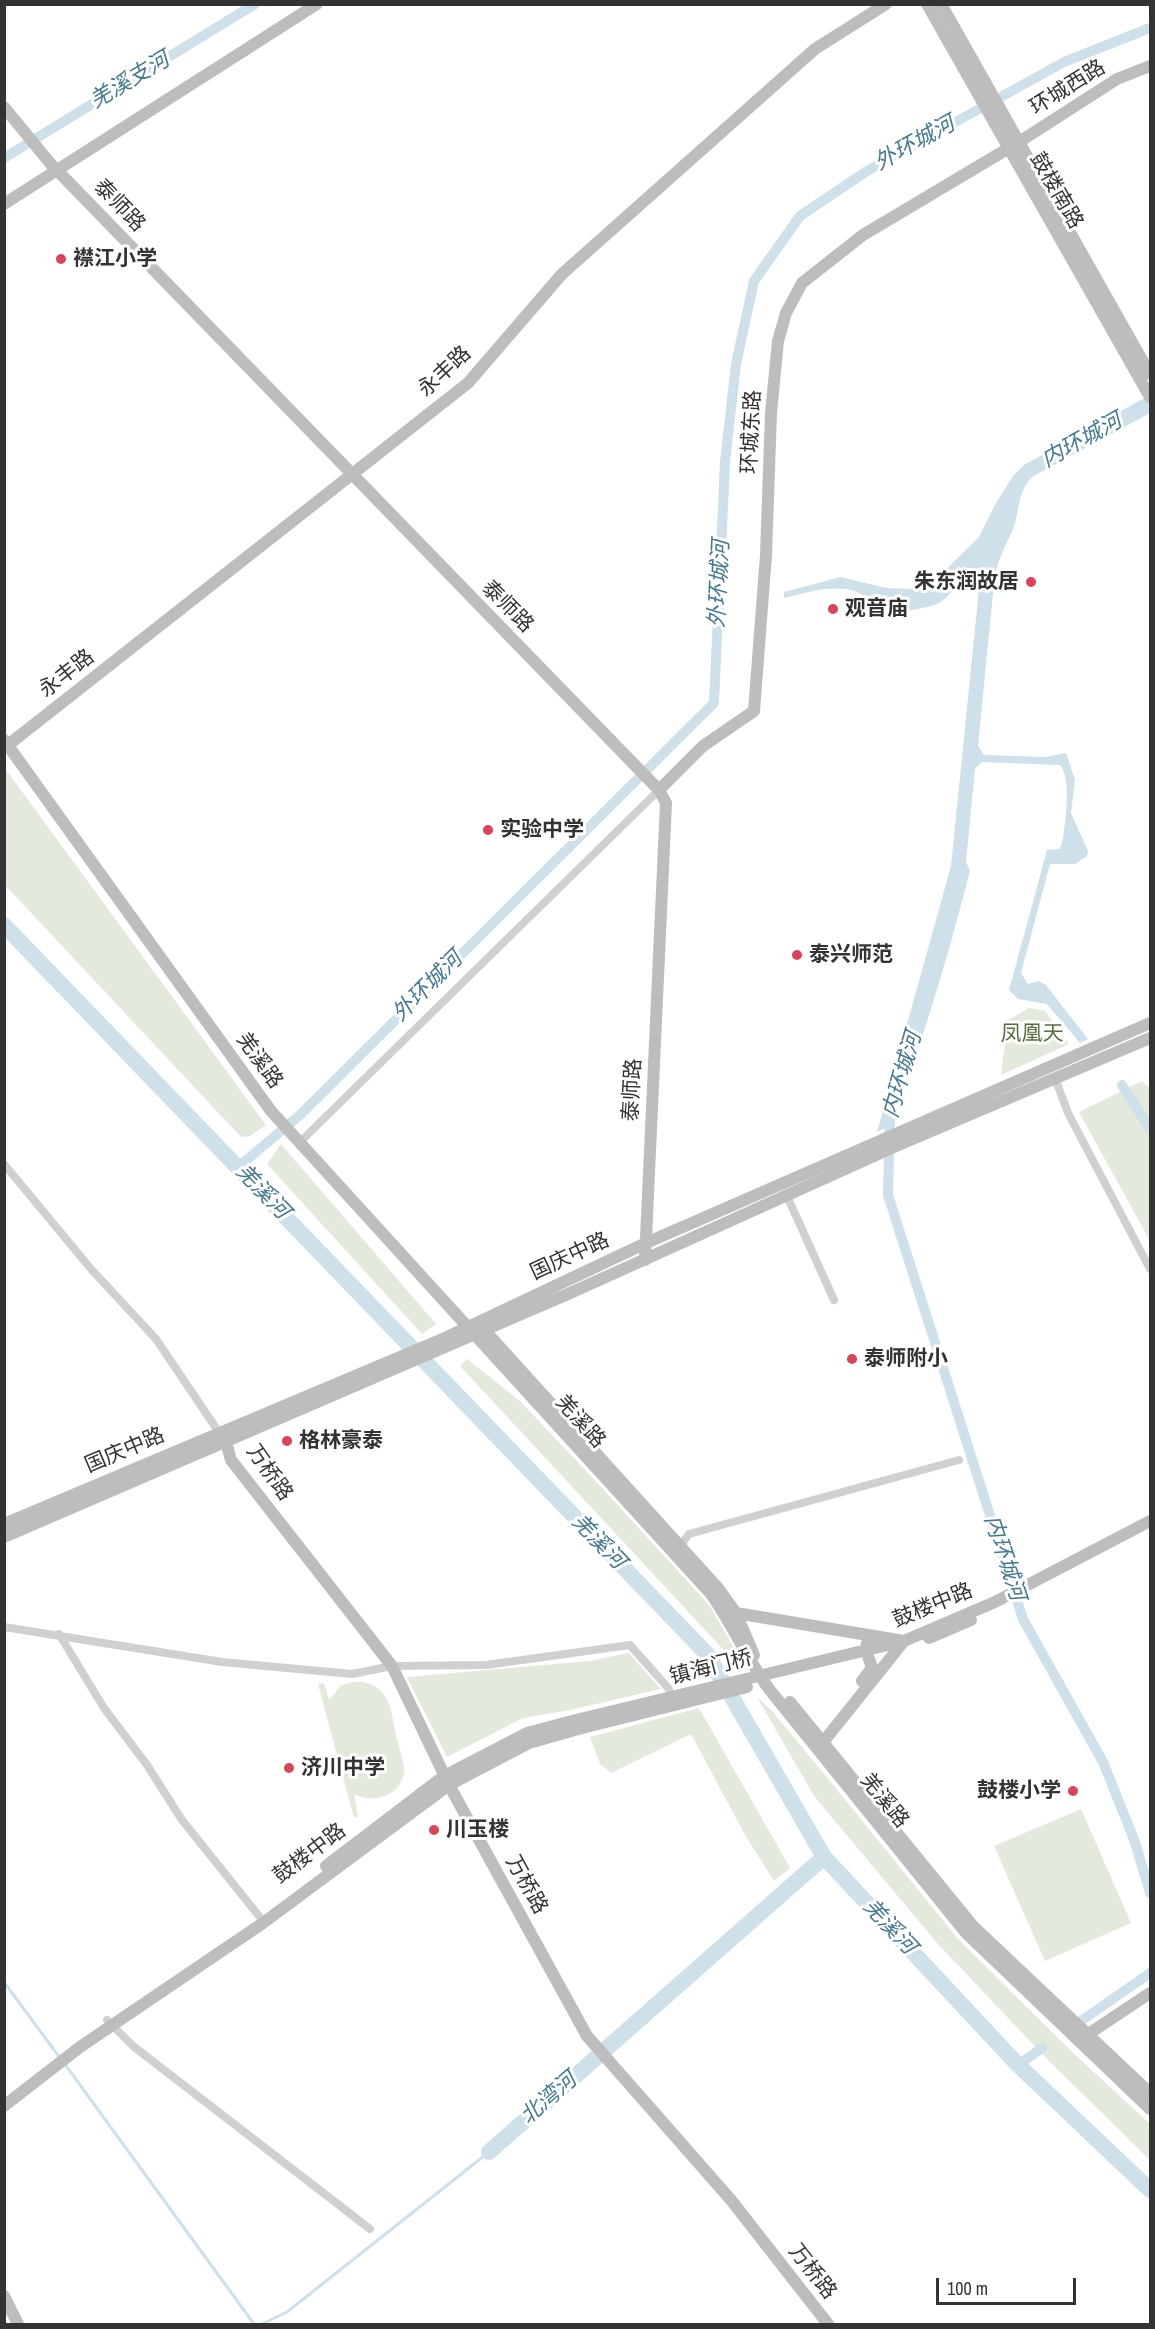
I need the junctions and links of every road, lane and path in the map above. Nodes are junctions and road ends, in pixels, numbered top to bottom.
1 (317, 4) edge
2 (886, 4) edge
3 (927, 4) edge
4 (941, 4) edge
5 (1150, 66) edge
6 (982, 88) junction
7 (4, 107) edge
8 (1014, 145) junction
9 (54, 167) junction
10 (4, 204) edge
11 (1150, 374) edge
12 (1149, 393) edge
13 (352, 477) junction
14 (6, 743) edge
15 (655, 786) junction
16 (1150, 1023) edge
17 (1150, 1038) edge
18 (1055, 1078) junction
19 (300, 1142) junction
20 (4, 1164) edge
21 (787, 1196) junction
22 (646, 1243) junction
23 (645, 1260) junction
24 (1150, 1269) edge
25 (834, 1300) dead end
26 (476, 1329) junction
27 (222, 1437) junction
28 (959, 1460) dead end
29 (1150, 1521) edge
30 (4, 1524) edge
31 (1150, 1529) edge
32 (4, 1537) edge
33 (677, 1551) junction
34 (1014, 1595) junction
35 (732, 1616) junction
36 (4, 1627) edge
37 (59, 1634) junction
38 (747, 1637) junction
39 (901, 1645) junction
40 (861, 1655) junction
41 (392, 1666) junction
42 (669, 1689) dead end
43 (579, 1724) joint
44 (818, 1741) junction
45 (446, 1780) junction
46 (259, 1916) junction
47 (1150, 1993) edge
48 (110, 2023) junction
49 (1084, 2037) junction
50 (1150, 2093) edge
51 (6, 2102) edge
52 (1150, 2109) edge
53 (370, 2229) dead end
54 (4, 2296) edge
55 (18, 2325) edge
56 (828, 2325) edge

1 - 9 street
2 - 13 street, 永丰路
3 - 6 street, 鼓楼南路
4 - 6 street, 鼓楼南路
5 - 8 street, 环城西路
6 - 8 street, 鼓楼南路
7 - 9 street, 泰师路
8 - 11 street, 鼓楼南路
8 - 12 street, 鼓楼南路
8 - 15 street, 环城东路
9 - 10 street
9 - 13 street, 泰师路
13 - 14 street, 永丰路
13 - 15 street, 泰师路
14 - 19 street, 羌溪路
15 - 19 street
15 - 22 street, 泰师路
16 - 22 street, 国庆中路
17 - 18 street, 国庆中路
18 - 21 street, 国庆中路
18 - 24 street
19 - 26 street, 羌溪路
20 - 27 street
21 - 23 street, 国庆中路
21 - 25 street
22 - 23 street, 泰师路
22 - 26 street, 国庆中路
23 - 26 street, 国庆中路
26 - 27 street, 国庆中路
26 - 33 street, 羌溪路
27 - 30 street, 国庆中路
27 - 32 street, 国庆中路
27 - 41 street, 万桥路
28 - 33 street
29 - 34 street
31 - 34 street
33 - 35 street, 羌溪路
34 - 39 street, 镇海门桥
35 - 38 street, 羌溪路
35 - 39 street
35 - 44 street, 羌溪路
36 - 37 street
37 - 41 street
37 - 46 street
38 - 40 street
38 - 44 street, 羌溪路
39 - 40 street, 镇海门桥
39 - 44 street
40 - 43 street, 镇海门桥, bridge
40 - 44 street
41 - 42 street
41 - 45 street, 万桥路
43 - 45 street, 鼓楼中路
44 - 49 street, 羌溪路
45 - 46 street, 鼓楼中路
45 - 48 street
45 - 56 street, 万桥路
46 - 48 street, 鼓楼中路
47 - 49 street
48 - 51 street, 鼓楼中路
48 - 53 street
49 - 50 street, 羌溪路
49 - 52 street, 羌溪路
54 - 55 street

